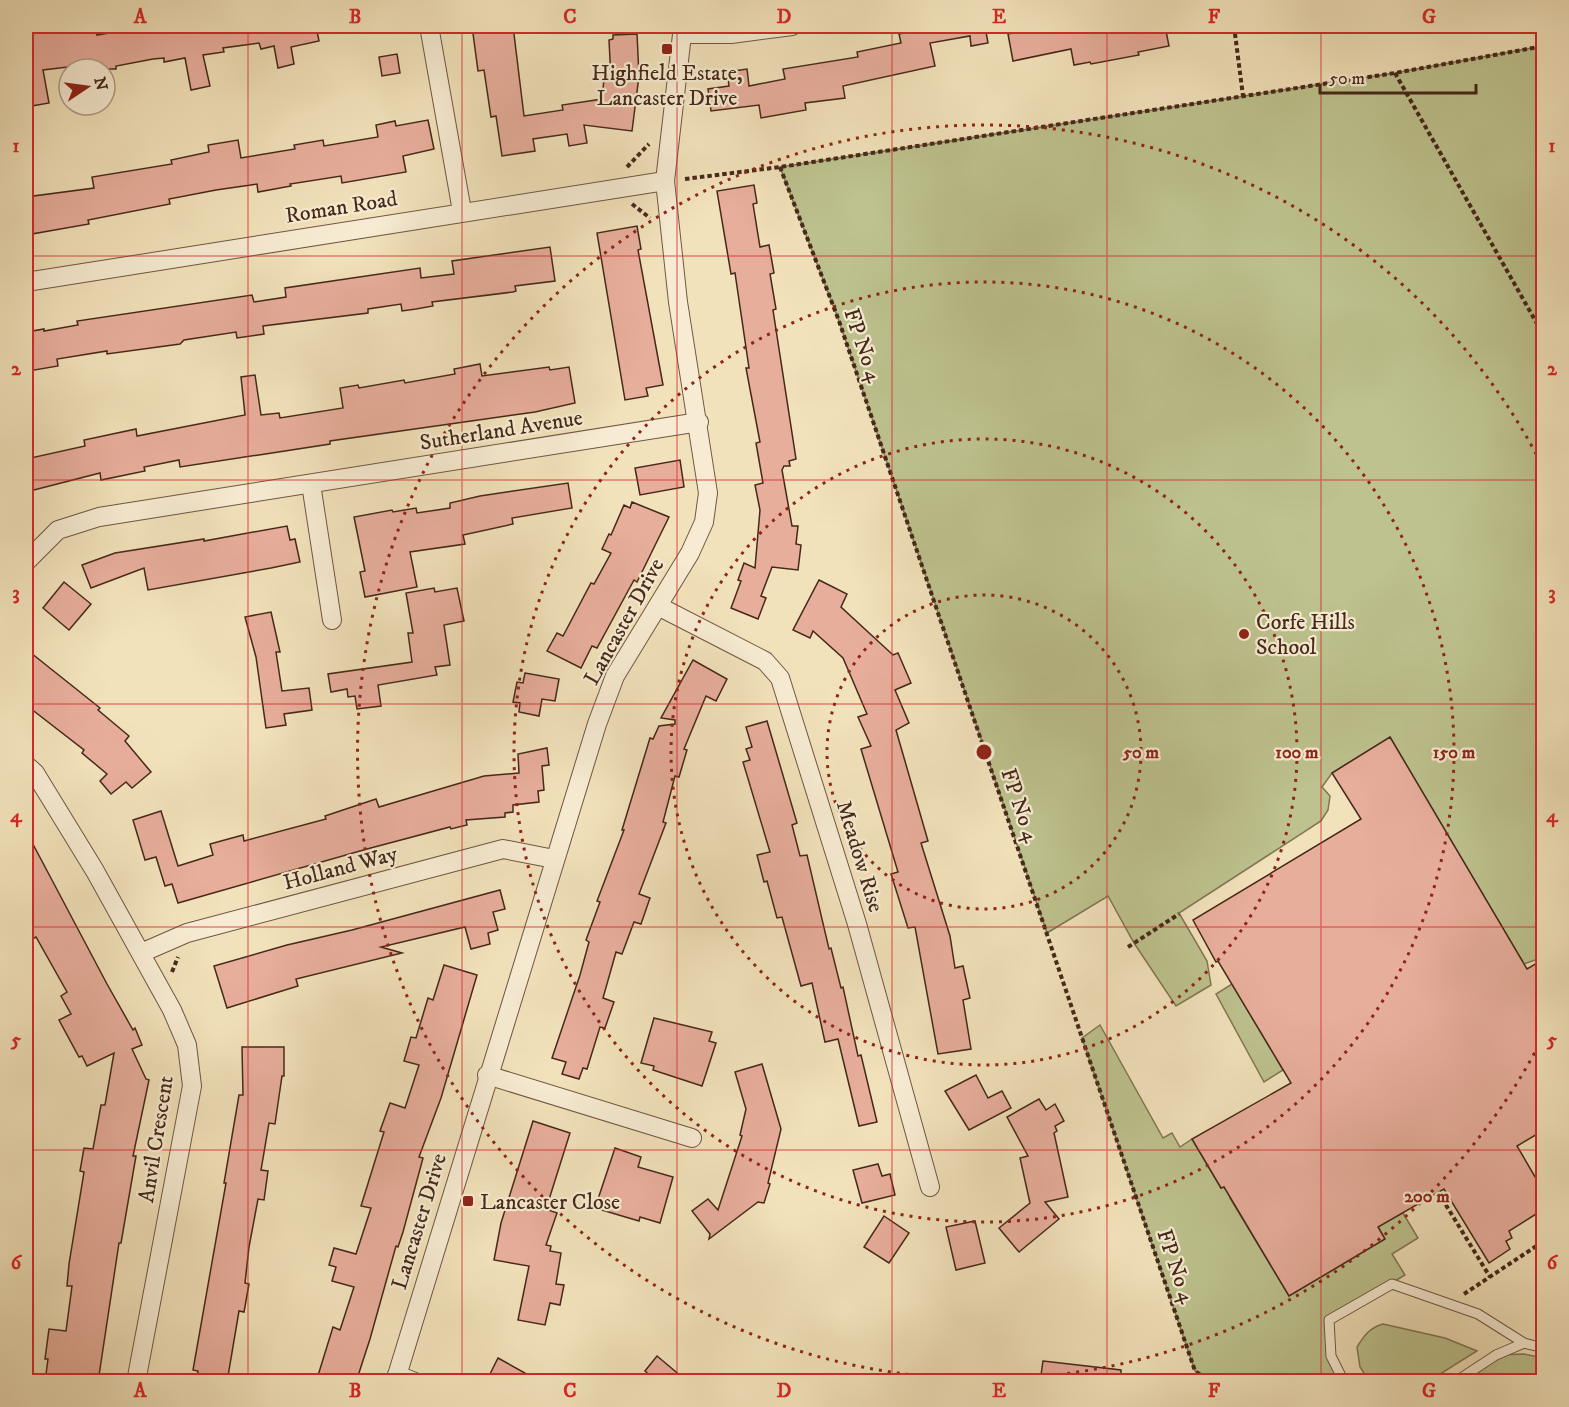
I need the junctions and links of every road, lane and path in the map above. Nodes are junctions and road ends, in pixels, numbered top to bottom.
1 (429, 26) edge
2 (792, 26) edge
3 (1234, 26) edge
4 (682, 30) edge
5 (1544, 46) edge
6 (1395, 73) junction
7 (1244, 96) junction
8 (669, 123) junction
9 (780, 167) junction
10 (615, 169) dead end
11 (665, 181) junction
12 (462, 211) junction
13 (26, 282) edge
14 (1544, 336) edge
15 (699, 422) junction
16 (311, 484) junction
17 (26, 562) edge
18 (658, 606) junction
19 (332, 620) dead end
20 (26, 765) edge
21 (554, 860) junction
22 (1179, 914) dead end
23 (187, 933) junction
24 (1128, 947) dead end
25 (141, 953) junction
26 (164, 995) junction
27 (487, 1075) junction
28 (692, 1138) dead end
29 (930, 1187) dead end
30 (1438, 1192) dead end
31 (1544, 1241) edge
32 (1490, 1277) junction
33 (1450, 1304) junction
34 (1524, 1343) junction
35 (1544, 1348) edge
36 (396, 1378) edge
37 (136, 1382) edge
38 (415, 1382) edge
39 (1210, 1382) edge
40 (1344, 1382) edge
41 (1455, 1382) edge

1 - 12 street
2 - 4 street
3 - 7 path
4 - 8 street, Lancaster Drive
5 - 6 path
6 - 7 path
6 - 14 path
7 - 9 path
8 - 10 path
8 - 11 street, Lancaster Drive
9 - 11 path
9 - 39 path, FP No 4
11 - 12 street, Roman Road
11 - 15 street, Lancaster Drive
12 - 13 street, Roman Road
15 - 16 street, Sutherland Avenue
15 - 18 street, Lancaster Drive
16 - 17 street, Sutherland Avenue
16 - 19 street
18 - 21 street, Lancaster Drive
18 - 29 street, Meadow Rise
20 - 25 street, Anvil Crescent
21 - 23 street, Holland Way
21 - 27 street, Lancaster Drive
22 - 24 path
23 - 25 street, Holland Way
23 - 26 path
25 - 26 street, Anvil Crescent
26 - 37 street, Anvil Crescent
27 - 28 street
27 - 36 street, Lancaster Drive
30 - 32 path
31 - 32 path
32 - 33 path
33 - 34 lane
33 - 40 lane
34 - 35 lane
34 - 41 lane
36 - 38 street

